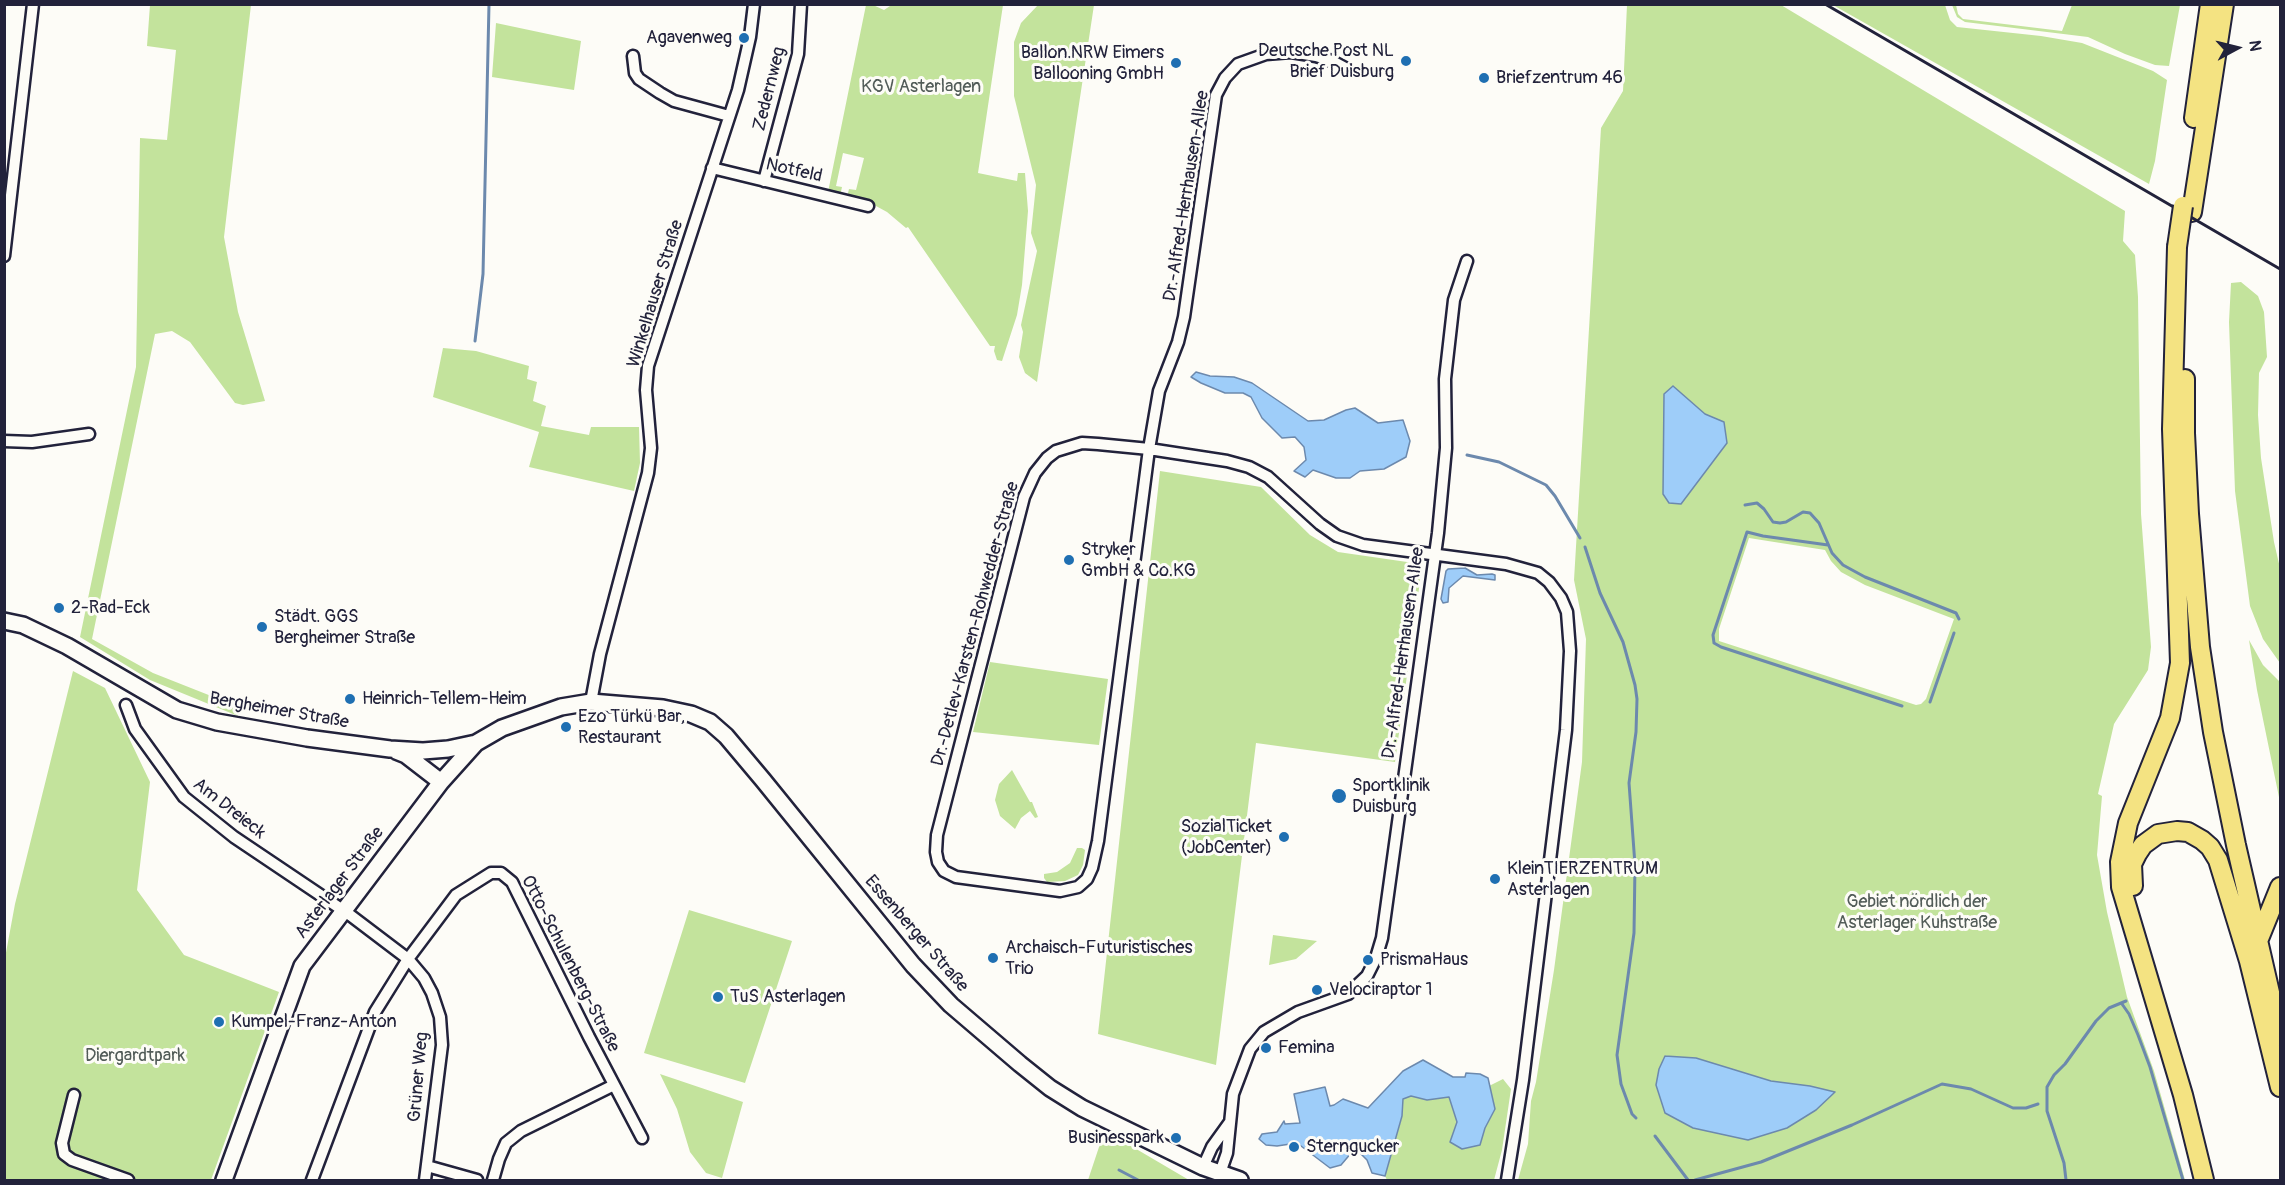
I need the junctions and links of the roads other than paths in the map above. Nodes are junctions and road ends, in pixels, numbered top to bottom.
1 (33, 4) edge
2 (754, 4) edge
3 (801, 4) edge
4 (2210, 4) edge
5 (2224, 4) edge
6 (633, 56) dead end
7 (1347, 69) dead end
8 (2205, 80) junction
9 (729, 116) junction
10 (712, 168) junction
11 (764, 181) junction
12 (868, 206) dead end
13 (2183, 249) junction
14 (4, 256) edge
15 (1467, 261) dead end
16 (89, 434) dead end
17 (4, 441) edge
18 (1149, 449) junction
19 (1435, 555) junction
20 (2177, 567) junction
21 (4, 621) edge
22 (591, 702) junction
23 (126, 705) dead end
24 (476, 743) junction
25 (1110, 747) joint
26 (390, 749) junction
27 (423, 751) junction
28 (445, 776) junction
29 (2280, 887) edge
30 (343, 910) junction
31 (2258, 941) junction
32 (408, 959) junction
33 (2280, 1036) edge
34 (614, 1085) junction
35 (2280, 1085) edge
36 (74, 1095) dead end
37 (1230, 1121) junction
38 (642, 1138) dead end
39 (427, 1166) junction
40 (1203, 1167) junction
41 (1220, 1173) junction
42 (128, 1180) edge
43 (224, 1180) edge
44 (312, 1180) edge
45 (425, 1180) edge
46 (477, 1180) edge
47 (493, 1180) edge
48 (1240, 1180) edge
49 (1508, 1180) edge
50 (2204, 1180) edge
51 (2211, 1180) edge

1 - 14 street
2 - 9 street, Winkelhauser Straße
3 - 11 street, Zedernweg
4 - 8 highway
5 - 8 highway
6 - 9 street
7 - 18 street, Dr.-Alfred-Herrhausen-Allee
8 - 13 highway, bridge
9 - 10 street, Winkelhauser Straße
10 - 11 street, Notfeld
10 - 22 street, Winkelhauser Straße
11 - 12 street, Notfeld
13 - 20 highway
13 - 31 highway
15 - 19 street, Dr.-Alfred-Herrhausen-Allee
16 - 17 street
18 - 19 street, Dr.-Detlev-Karsten-Rohwedder-Straße
18 - 25 street, Dr.-Alfred-Herrhausen-Allee
18 - 25 street, Dr.-Detlev-Karsten-Rohwedder-Straße
19 - 37 street, Dr.-Alfred-Herrhausen-Allee
19 - 49 street, Dr.-Detlev-Karsten-Rohwedder-Straße
20 - 35 highway
20 - 50 highway
21 - 26 main road, Bergheimer Straße
22 - 24 main road, Asterlager Straße
22 - 40 main road, Essenberger Straße
23 - 30 street, Am Dreieck
24 - 27 main road, Bergheimer Straße
24 - 28 main road, Asterlager Straße
26 - 27 main road, Bergheimer Straße
26 - 28 main road, Bergheimer Straße
27 - 28 main road
28 - 30 main road, Asterlager Straße
29 - 31 highway
30 - 32 street, Grüner Weg
30 - 43 main road, Asterlager Straße
31 - 33 highway
32 - 34 street, Otto-Schulenberg-Straße
32 - 39 street, Grüner Weg
32 - 44 street, Otto-Schulenberg-Straße
34 - 38 street, Otto-Schulenberg-Straße
34 - 47 street
35 - 51 highway
36 - 42 street
37 - 40 street, Dr.-Alfred-Herrhausen-Allee
37 - 41 street, Dr.-Alfred-Herrhausen-Allee
39 - 45 street, Grüner Weg
39 - 46 street
40 - 41 main road, Essenberger Straße
41 - 48 main road, Essenberger Straße

